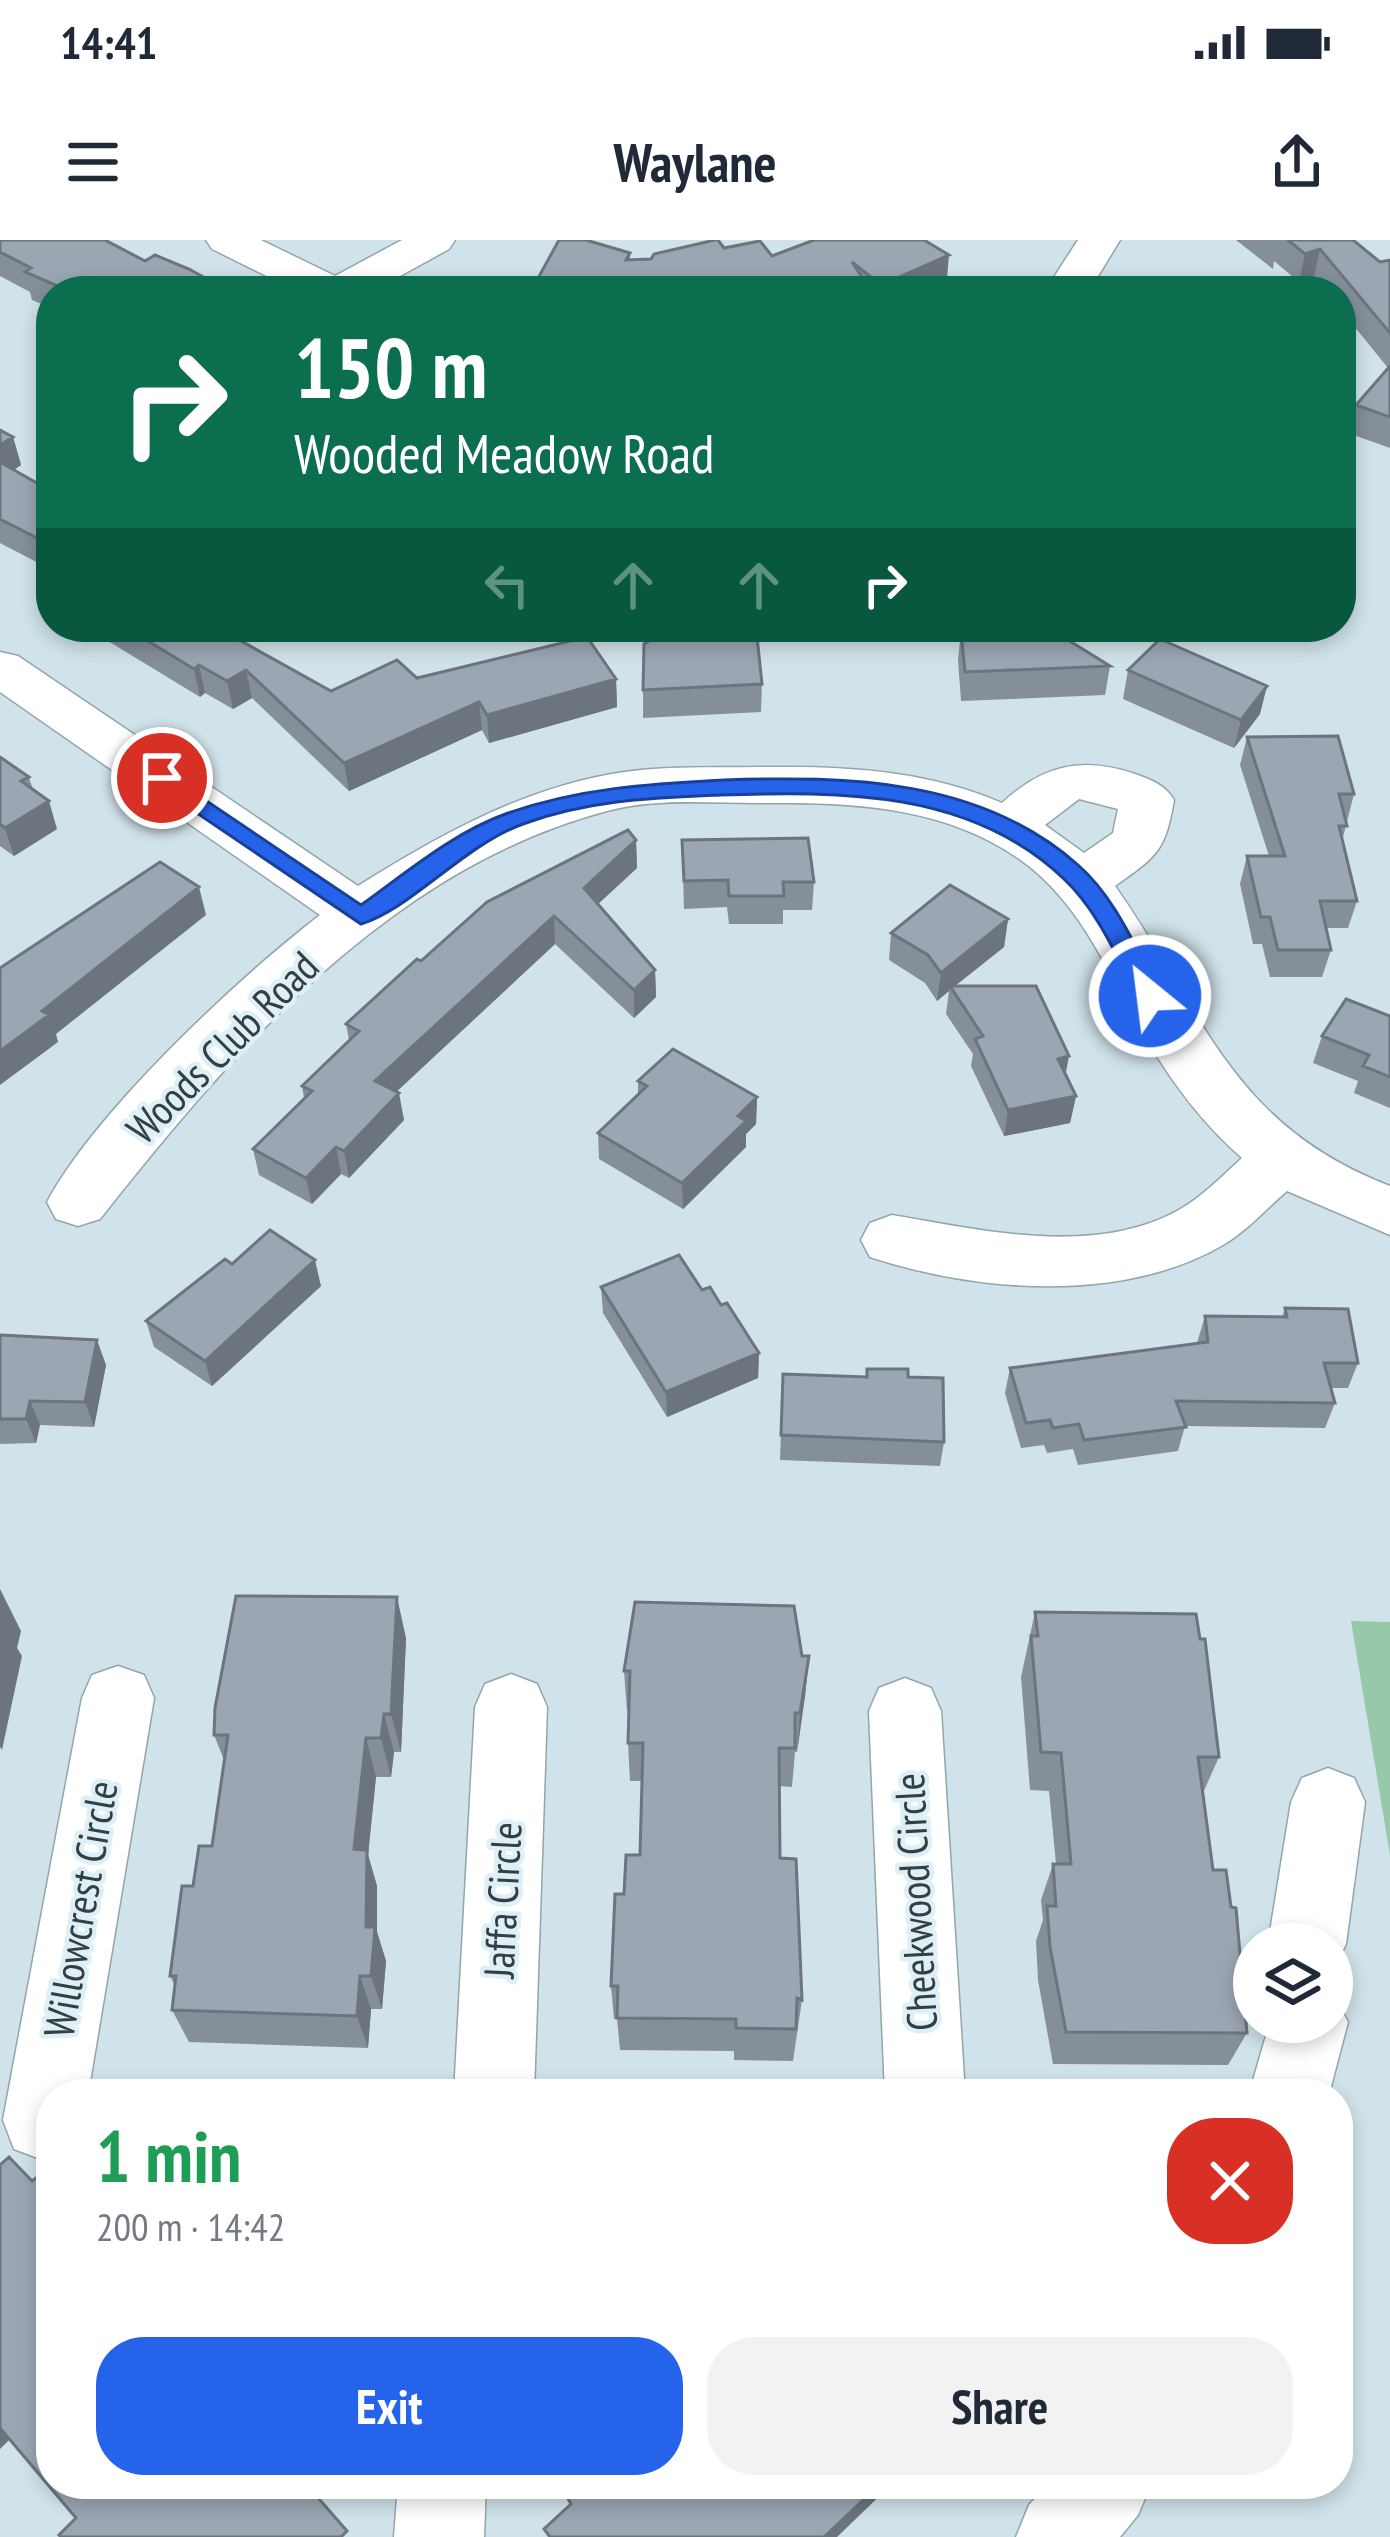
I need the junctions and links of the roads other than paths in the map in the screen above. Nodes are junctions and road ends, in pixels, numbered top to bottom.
1 (227, 240) edge
2 (434, 240) edge
3 (1099, 240) edge
4 (300, 276) edge
5 (368, 276) edge
6 (1076, 276) edge
7 (0, 668) edge
8 (1010, 827) junction
9 (1081, 882) junction
10 (361, 916) junction
11 (1284, 1160) junction
12 (78, 1202) dead end
13 (1390, 1211) edge
14 (892, 1240) dead end
15 (118, 1698) dead end
16 (511, 1706) dead end
17 (904, 1711) dead end
18 (1328, 1802) dead end
19 (1310, 1923) edge
20 (1303, 2043) edge
21 (39, 2079) edge
22 (495, 2079) edge
23 (924, 2079) edge
24 (1292, 2079) edge
25 (441, 2499) edge
26 (1094, 2499) edge
27 (439, 2537) edge
28 (1060, 2537) edge

1 - 4 street
2 - 5 street
3 - 6 street
7 - 10 street
8 - 9 street, Woods Club Road
8 - 9 street
8 - 10 street, Woods Club Road
9 - 11 street, Woods Club Road
10 - 12 street, Woods Club Road
11 - 13 street, Woods Club Road
11 - 14 street
15 - 21 street, Willowcrest Circle
16 - 22 street, Jaffa Circle
17 - 23 street, Cheekwood Circle
18 - 19 street
20 - 24 street
25 - 27 street
26 - 28 street

